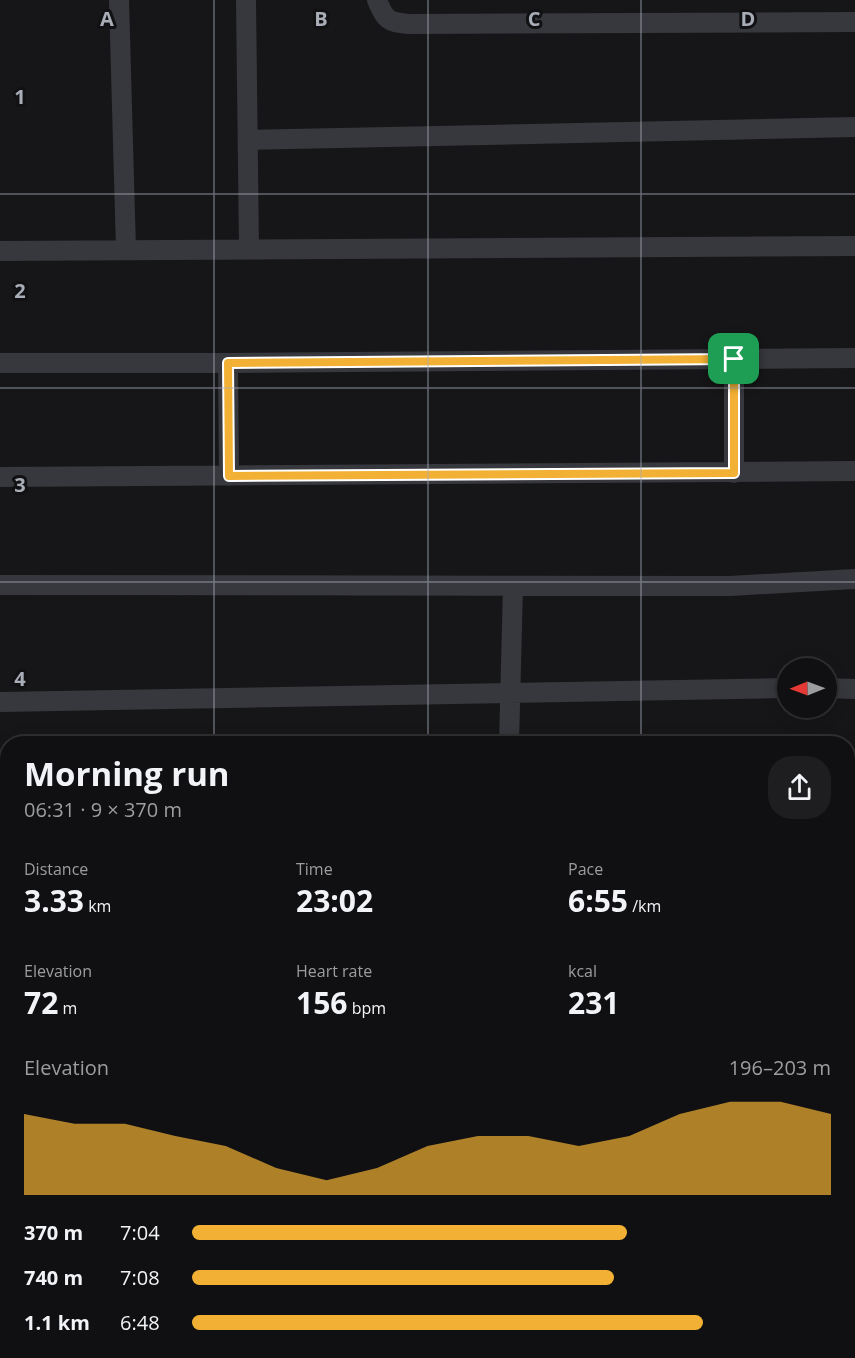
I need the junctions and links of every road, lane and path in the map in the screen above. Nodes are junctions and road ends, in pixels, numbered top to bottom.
1 (119, 0) edge
2 (246, 0) edge
3 (377, 0) edge
4 (855, 22) edge
5 (855, 127) edge
6 (248, 140) junction
7 (855, 246) edge
8 (249, 249) junction
9 (126, 250) junction
10 (0, 251) edge
11 (855, 358) edge
12 (734, 359) junction
13 (0, 363) edge
14 (228, 363) junction
15 (855, 471) edge
16 (734, 473) junction
17 (229, 476) junction
18 (0, 477) edge
19 (855, 579) edge
20 (0, 585) edge
21 (513, 586) junction
22 (777, 688) edge
23 (837, 688) edge
24 (855, 688) edge
25 (510, 694) junction
26 (0, 702) edge
27 (509, 736) edge

1 - 9 street
2 - 6 street
3 - 4 street
5 - 6 street
6 - 8 street
7 - 8 street
8 - 9 street
9 - 10 street
11 - 12 street
12 - 14 street
12 - 16 street
13 - 14 street
14 - 17 street
15 - 16 street
16 - 17 street
17 - 18 street
19 - 21 street
20 - 21 street
21 - 25 street
22 - 25 street
23 - 24 street
25 - 26 street
25 - 27 street

